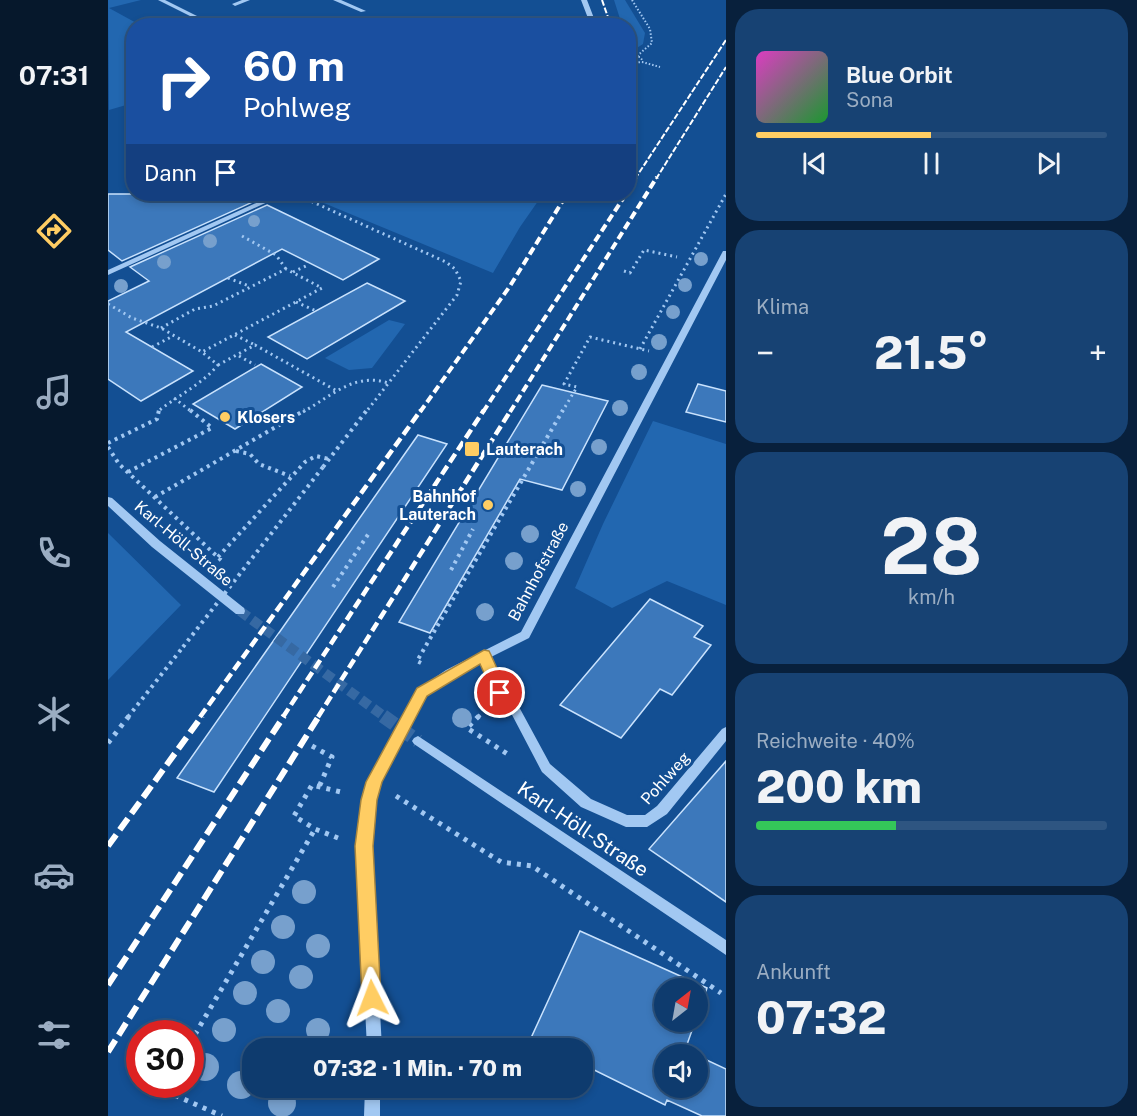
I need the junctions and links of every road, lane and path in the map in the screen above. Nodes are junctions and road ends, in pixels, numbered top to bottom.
1 (161, 0) edge
2 (247, 0) edge
3 (336, 0) edge
4 (584, 0) edge
5 (632, 0) edge
6 (235, 4) dead end
7 (363, 11) dead end
8 (198, 18) edge
9 (591, 18) edge
10 (638, 56) joint
11 (636, 62) edge
12 (642, 62) junction
13 (660, 67) dead end
14 (726, 194) edge
15 (265, 201) edge
16 (311, 201) edge
17 (238, 234) dead end
18 (726, 253) edge
19 (677, 257) dead end
20 (307, 262) dead end
21 (286, 269) junction
22 (292, 272) junction
23 (624, 272) dead end
24 (108, 273) edge
25 (228, 278) dead end
26 (250, 287) junction
27 (295, 301) junction
28 (108, 304) edge
29 (316, 311) dead end
30 (161, 328) junction
31 (234, 334) junction
32 (173, 336) junction
33 (255, 345) junction
34 (152, 347) dead end
35 (640, 349) junction
36 (202, 352) junction
37 (238, 356) junction
38 (673, 356) junction
39 (218, 365) junction
40 (255, 365) dead end
41 (388, 383) junction
42 (337, 391) junction
43 (174, 398) junction
44 (108, 445) edge
45 (235, 450) junction
46 (330, 459) junction
47 (128, 472) junction
48 (290, 476) junction
49 (155, 498) junction
50 (108, 500) edge
51 (254, 516) junction
52 (260, 518) dead end
53 (473, 529) dead end
54 (369, 533) dead end
55 (218, 557) junction
56 (451, 570) dead end
57 (245, 582) dead end
58 (333, 587) dead end
59 (240, 611) tunnel mouth
60 (484, 655) junction
61 (450, 674) junction
62 (467, 729) dead end
63 (726, 732) edge
64 (418, 741) tunnel mouth
65 (108, 743) edge
66 (312, 746) dead end
67 (514, 759) dead end
68 (374, 782) junction
69 (319, 787) junction
70 (369, 800) junction
71 (315, 829) junction
72 (364, 846) junction
73 (726, 948) edge
74 (721, 993) dead end
75 (203, 1020) edge
76 (374, 1038) edge
77 (182, 1098) edge
78 (373, 1098) edge
79 (222, 1116) edge
80 (372, 1116) edge

1 - 8 street
2 - 6 street
3 - 7 street
4 - 9 street
5 - 10 path
10 - 12 path
11 - 12 path
12 - 13 path
14 - 35 path
15 - 24 street
16 - 41 path
17 - 21 path
18 - 38 street, Bahnhofstraße
19 - 23 path
20 - 22 path
21 - 22 path
21 - 26 path
22 - 27 path
25 - 26 path
26 - 30 path
27 - 29 path
27 - 31 path
28 - 30 path
30 - 32 path
31 - 33 path
31 - 36 path
32 - 34 path
32 - 36 path
33 - 37 path
33 - 42 path
35 - 38 path
35 - 61 path
36 - 39 path
37 - 39 path
37 - 40 path
38 - 60 street, Bahnhofstraße
39 - 43 path
41 - 42 path
41 - 46 path
42 - 45 path
43 - 44 path
43 - 47 path
44 - 47 path
45 - 48 path
45 - 49 path
46 - 48 path
46 - 65 path, bridge
47 - 49 path
48 - 51 path
49 - 55 path
50 - 59 street, Karl-Höll-Straße
51 - 52 path
51 - 55 path
53 - 56 path
54 - 58 path
55 - 57 path
60 - 61 street, Bahnhofstraße
60 - 63 street, Pohlweg
61 - 68 street, Bahnhofstraße
62 - 67 path
64 - 73 street, Karl-Höll-Straße
66 - 69 path
68 - 70 street, Bahnhofstraße
68 - 74 path
69 - 70 path
69 - 71 path
70 - 72 street, Bahnhofstraße
71 - 72 path
71 - 75 path
72 - 76 street, Bahnhofstraße
77 - 79 path
78 - 80 street

